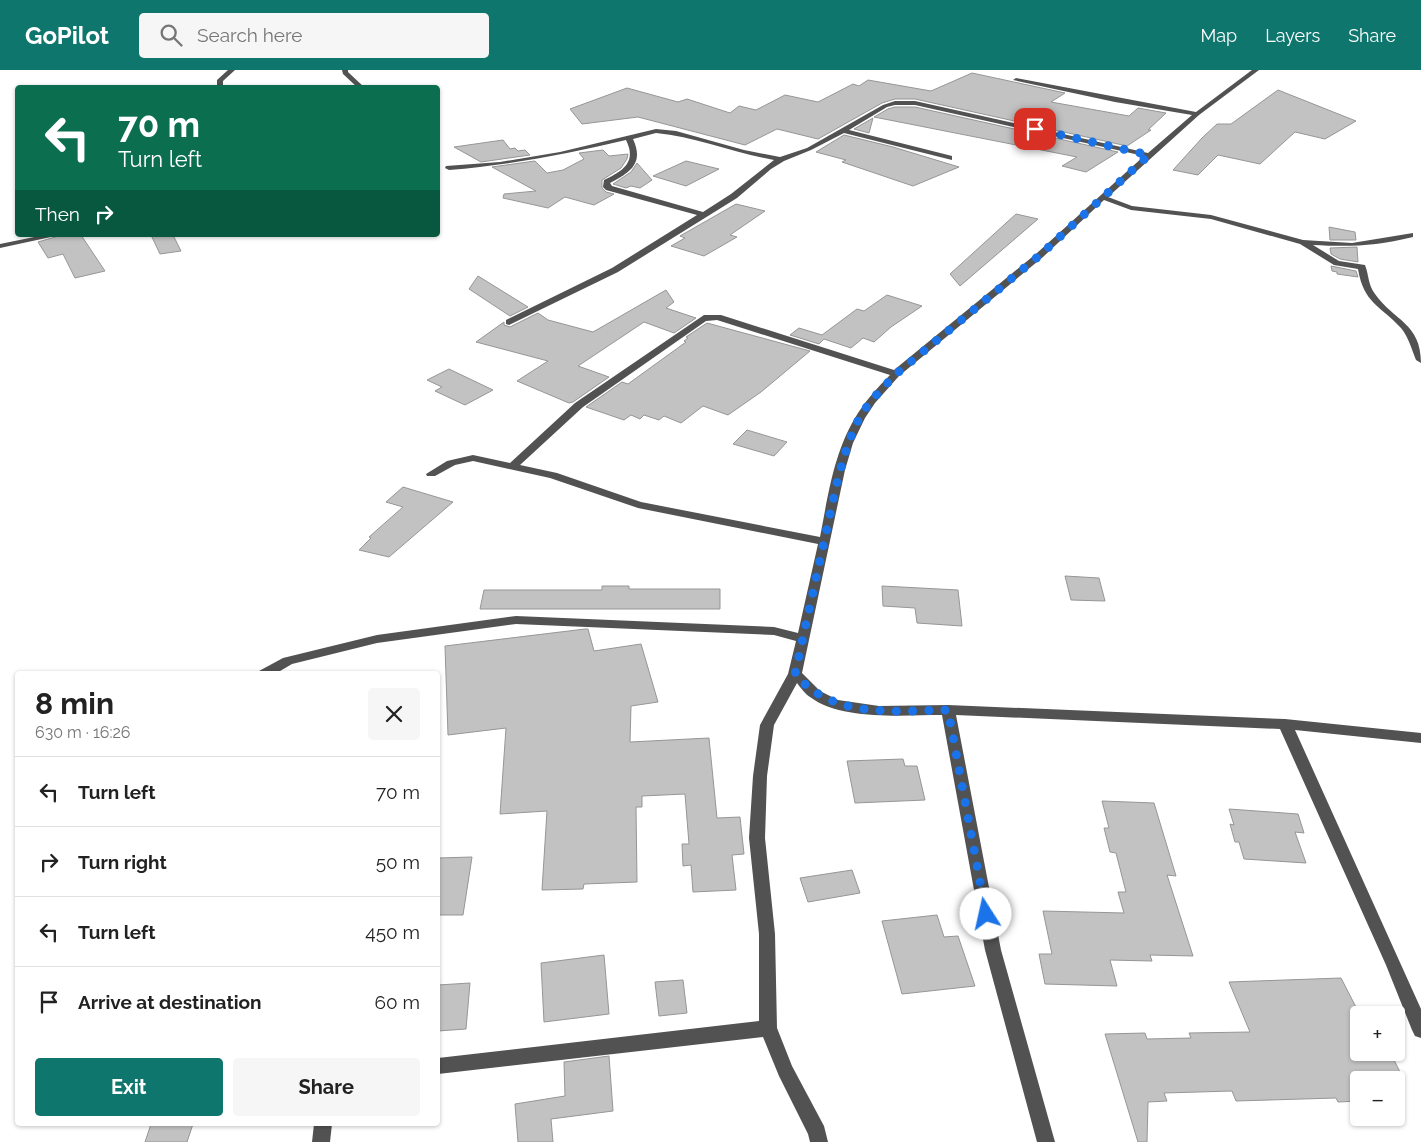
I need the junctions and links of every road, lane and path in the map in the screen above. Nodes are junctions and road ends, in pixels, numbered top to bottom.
1 (232, 70) edge
2 (345, 70) edge
3 (1256, 70) edge
4 (1016, 80) dead end
5 (220, 85) edge
6 (359, 85) edge
7 (1197, 114) junction
8 (843, 131) junction
9 (629, 138) junction
10 (1149, 155) junction
11 (949, 158) dead end
12 (781, 160) junction
13 (449, 168) dead end
14 (1102, 197) junction
15 (705, 215) junction
16 (1410, 235) dead end
17 (46, 237) edge
18 (1303, 242) junction
19 (0, 246) edge
20 (509, 322) dead end
21 (1421, 360) edge
22 (896, 374) junction
23 (511, 467) junction
24 (431, 474) dead end
25 (825, 542) junction
26 (804, 639) junction
27 (270, 671) edge
28 (795, 674) junction
29 (948, 710) junction
30 (1285, 724) junction
31 (1421, 738) edge
32 (768, 1028) junction
33 (1421, 1030) edge
34 (440, 1066) edge
35 (323, 1126) edge
36 (321, 1142) edge
37 (819, 1142) edge
38 (1046, 1142) edge

1 - 5 street
2 - 6 street
3 - 7 street
4 - 7 street
7 - 10 street
8 - 10 street
8 - 11 street
8 - 12 street
9 - 12 street
9 - 13 street
9 - 15 street
10 - 14 street
12 - 15 street
14 - 18 street
14 - 22 street
15 - 20 street
16 - 18 street
17 - 19 street
18 - 21 street
22 - 23 street
22 - 25 street
23 - 24 street
23 - 25 street
25 - 26 street
26 - 27 street
26 - 28 street
28 - 29 street
28 - 32 street
29 - 30 street
29 - 38 street
30 - 31 street
30 - 33 street
32 - 34 street
32 - 37 street
35 - 36 street

